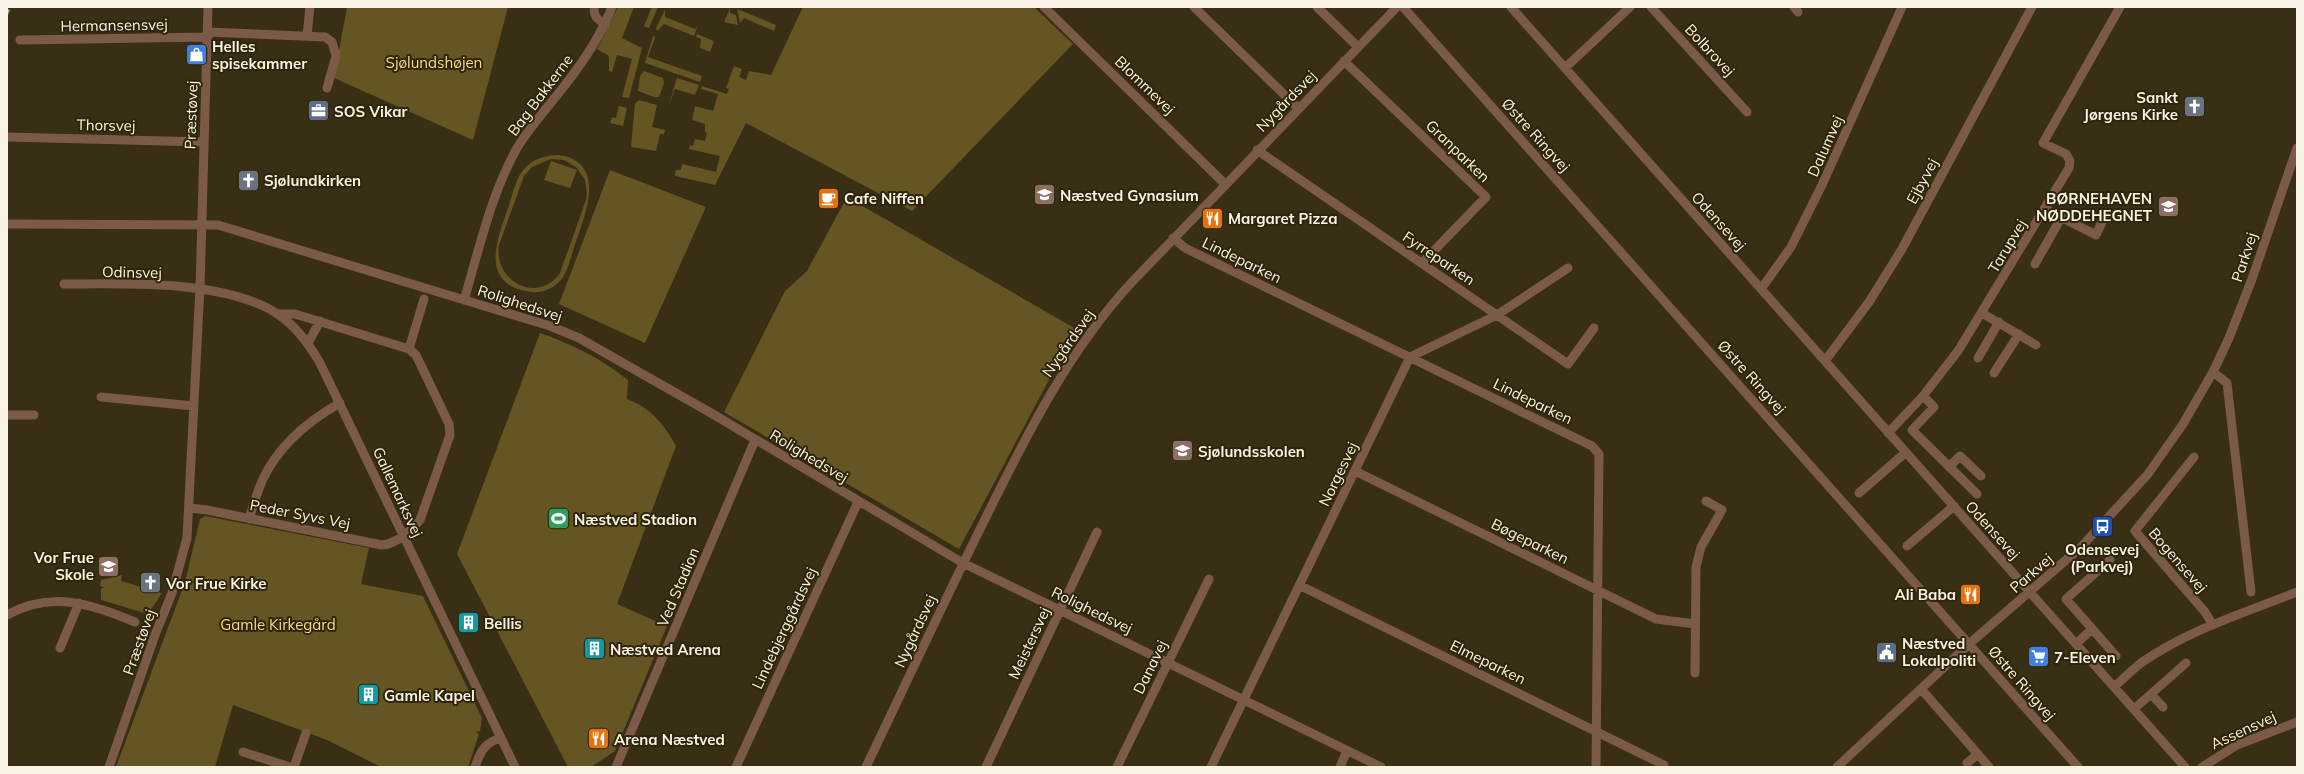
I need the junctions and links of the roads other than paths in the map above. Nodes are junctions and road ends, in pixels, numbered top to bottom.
1 (208, 7) edge
2 (310, 7) edge
3 (594, 7) edge
4 (612, 7) edge
5 (1044, 7) edge
6 (1194, 7) edge
7 (1318, 7) edge
8 (1397, 7) edge
9 (1403, 7) edge
10 (1511, 7) edge
11 (1630, 7) edge
12 (1651, 7) edge
13 (1902, 7) edge
14 (2032, 7) edge
15 (2120, 7) edge
16 (1620, 10) edge
17 (605, 24) junction
18 (208, 34) junction
19 (308, 36) junction
20 (20, 40) dead end
21 (1358, 47) junction
22 (1344, 61) junction
23 (1565, 68) junction
24 (327, 88) dead end
25 (1298, 108) junction
26 (1747, 112) dead end
27 (7, 137) edge
28 (204, 142) junction
29 (2297, 148) edge
30 (1257, 150) junction
31 (1225, 184) junction
32 (2045, 209) junction
33 (2061, 218) junction
34 (2103, 220) dead end
35 (7, 224) edge
36 (202, 225) junction
37 (1173, 238) junction
38 (1422, 263) junction
39 (2034, 264) dead end
40 (1568, 268) dead end
41 (64, 284) dead end
42 (200, 287) junction
43 (1760, 289) junction
44 (424, 299) dead end
45 (464, 300) junction
46 (1982, 313) junction
47 (278, 314) junction
48 (1497, 315) junction
49 (320, 322) junction
50 (1999, 322) junction
51 (1594, 328) dead end
52 (2019, 334) junction
53 (308, 343) junction
54 (2036, 345) dead end
55 (409, 349) junction
56 (1410, 357) junction
57 (1978, 358) dead end
58 (1825, 361) junction
59 (2213, 372) junction
60 (1994, 373) dead end
61 (1923, 396) junction
62 (101, 397) dead end
63 (340, 403) junction
64 (194, 406) junction
65 (7, 415) edge
66 (34, 415) dead end
67 (1888, 433) junction
68 (755, 440) junction
69 (1905, 452) junction
70 (2194, 457) dead end
71 (1949, 467) junction
72 (1355, 471) junction
73 (1981, 476) dead end
74 (1859, 493) dead end
75 (1977, 494) dead end
76 (1706, 501) dead end
77 (858, 502) junction
78 (1954, 506) junction
79 (190, 508) junction
80 (249, 519) junction
81 (1097, 532) dead end
82 (403, 535) junction
83 (1907, 546) dead end
84 (2110, 560) dead end
85 (963, 563) junction
86 (1209, 579) dead end
87 (1299, 585) junction
88 (1597, 589) junction
89 (2031, 592) junction
90 (2251, 592) dead end
91 (2297, 592) edge
92 (79, 602) junction
93 (1060, 611) junction
94 (7, 615) edge
95 (135, 622) dead end
96 (1695, 624) junction
97 (2213, 625) junction
98 (2092, 629) junction
99 (1969, 644) junction
100 (2076, 644) junction
101 (60, 648) dead end
102 (2116, 656) dead end
103 (1167, 663) junction
104 (2186, 663) dead end
105 (1695, 673) dead end
106 (2114, 687) junction
107 (1922, 690) junction
108 (2151, 694) junction
109 (1243, 700) junction
110 (2163, 707) dead end
111 (2134, 709) junction
112 (2297, 722) edge
113 (1596, 730) junction
114 (306, 733) dead end
115 (501, 738) junction
116 (1347, 751) junction
117 (242, 752) dead end
118 (1978, 754) junction
119 (1967, 763) dead end
120 (1664, 765) dead end
121 (109, 767) edge
122 (290, 767) edge
123 (294, 767) edge
124 (475, 767) edge
125 (515, 767) edge
126 (616, 767) edge
127 (736, 767) edge
128 (866, 767) edge
129 (986, 767) edge
130 (1117, 767) edge
131 (1211, 767) edge
132 (1340, 767) edge
133 (1381, 767) edge
134 (1596, 767) edge
135 (1838, 767) edge
136 (1989, 767) edge
137 (2078, 767) edge
138 (2185, 767) edge
139 (2202, 767) edge

1 - 18 street, Præstøvej
2 - 19 street
3 - 17 street
4 - 17 street, Bag Bakkerne
5 - 31 street, Blommevej
6 - 25 street
7 - 21 street
8 - 21 street, Nygårdsvej
9 - 99 street, Østre Ringvej
10 - 23 street, Odensevej
11 - 16 street
12 - 26 street, Bolbrovej
13 - 43 street, Dalumvej
14 - 58 street, Ejbyvej
15 - 32 street, Tarupvej
16 - 23 street
17 - 45 street, Bag Bakkerne
18 - 19 street, Hermansensvej
18 - 20 street, Hermansensvej
18 - 28 street, Præstøvej
19 - 24 street, Hermansensvej
21 - 22 street, Nygårdsvej
22 - 25 street, Nygårdsvej
22 - 38 street, Granparken
23 - 43 street, Odensevej
25 - 30 street, Nygårdsvej
27 - 28 street, Thorsvej
28 - 36 street, Præstøvej
29 - 59 street, Parkvej
30 - 31 street, Nygårdsvej
30 - 38 street, Fyrreparken
31 - 37 street, Nygårdsvej
32 - 33 street
32 - 46 street, Tarupvej
33 - 34 street
33 - 39 street
35 - 36 street
36 - 42 street, Præstøvej
36 - 45 street, Rolighedsvej
37 - 56 street, Lindeparken
37 - 85 street, Nygårdsvej
38 - 48 street, Fyrreparken
40 - 48 street
41 - 42 street, Odinsvej
42 - 47 street, Gallemarksvej
42 - 64 street, Præstøvej
43 - 58 street, Odensevej
44 - 55 street
45 - 68 street, Rolighedsvej
46 - 50 street
46 - 61 street, Tarupvej
47 - 49 street
47 - 53 street, Gallemarksvej
48 - 51 street, Fyrreparken
48 - 56 street
49 - 53 street
49 - 55 street
50 - 52 street
50 - 57 street
52 - 54 street
52 - 60 street
53 - 63 street, Gallemarksvej
55 - 82 street, Peder Syvs Vej
56 - 72 street, Norgesvej
56 - 88 street, Lindeparken
58 - 67 street, Odensevej
59 - 89 street, Parkvej
59 - 90 street
61 - 67 street, Tarupvej
61 - 71 street
62 - 64 street
63 - 80 street
63 - 82 street, Gallemarksvej
64 - 79 street, Præstøvej
65 - 66 street
67 - 69 street, Odensevej
68 - 77 street, Rolighedsvej
68 - 126 street, Ved Stadion
69 - 74 street
69 - 78 street, Odensevej
70 - 97 street, Bogensevej
71 - 73 street
71 - 75 street
72 - 87 street, Norgesvej
72 - 88 street, Bøgeparken
76 - 96 street
77 - 85 street, Rolighedsvej
77 - 127 street, Lindebjerggårdsvej
78 - 83 street, Odensevej
78 - 89 street, Odensevej
79 - 80 street, Peder Syvs Vej
79 - 121 street, Præstøvej
80 - 82 street, Peder Syvs Vej
81 - 93 street, Meistersvej
82 - 115 street, Gallemarksvej
84 - 98 street
85 - 93 street, Rolighedsvej
85 - 128 street, Nygårdsvej
86 - 103 street, Danavej
87 - 109 street, Norgesvej
87 - 113 street, Elmeparken
88 - 96 street, Bøgeparken
88 - 113 street, Lindeparken
89 - 99 street, Parkvej
89 - 100 street, Odensevej
91 - 97 street
92 - 94 street
92 - 95 street
92 - 101 street
93 - 103 street, Rolighedsvej
93 - 129 street, Meistersvej
96 - 105 street
97 - 106 street
98 - 100 street
98 - 102 street
99 - 107 street, Parkvej
99 - 137 street, Østre Ringvej
100 - 106 street, Odensevej
103 - 109 street, Rolighedsvej
103 - 130 street, Danavej
104 - 108 street
106 - 111 street, Odensevej
107 - 118 street
107 - 135 street, Parkvej
108 - 110 street
108 - 111 street
109 - 116 street, Rolighedsvej
109 - 131 street, Norgesvej
111 - 138 street, Odensevej
112 - 139 street, Assensvej
113 - 120 street, Elmeparken
113 - 134 street, Lindeparken
114 - 123 street
115 - 124 street
115 - 125 street, Gallemarksvej
116 - 132 street
116 - 133 street, Rolighedsvej
117 - 122 street
118 - 119 street
118 - 136 street

